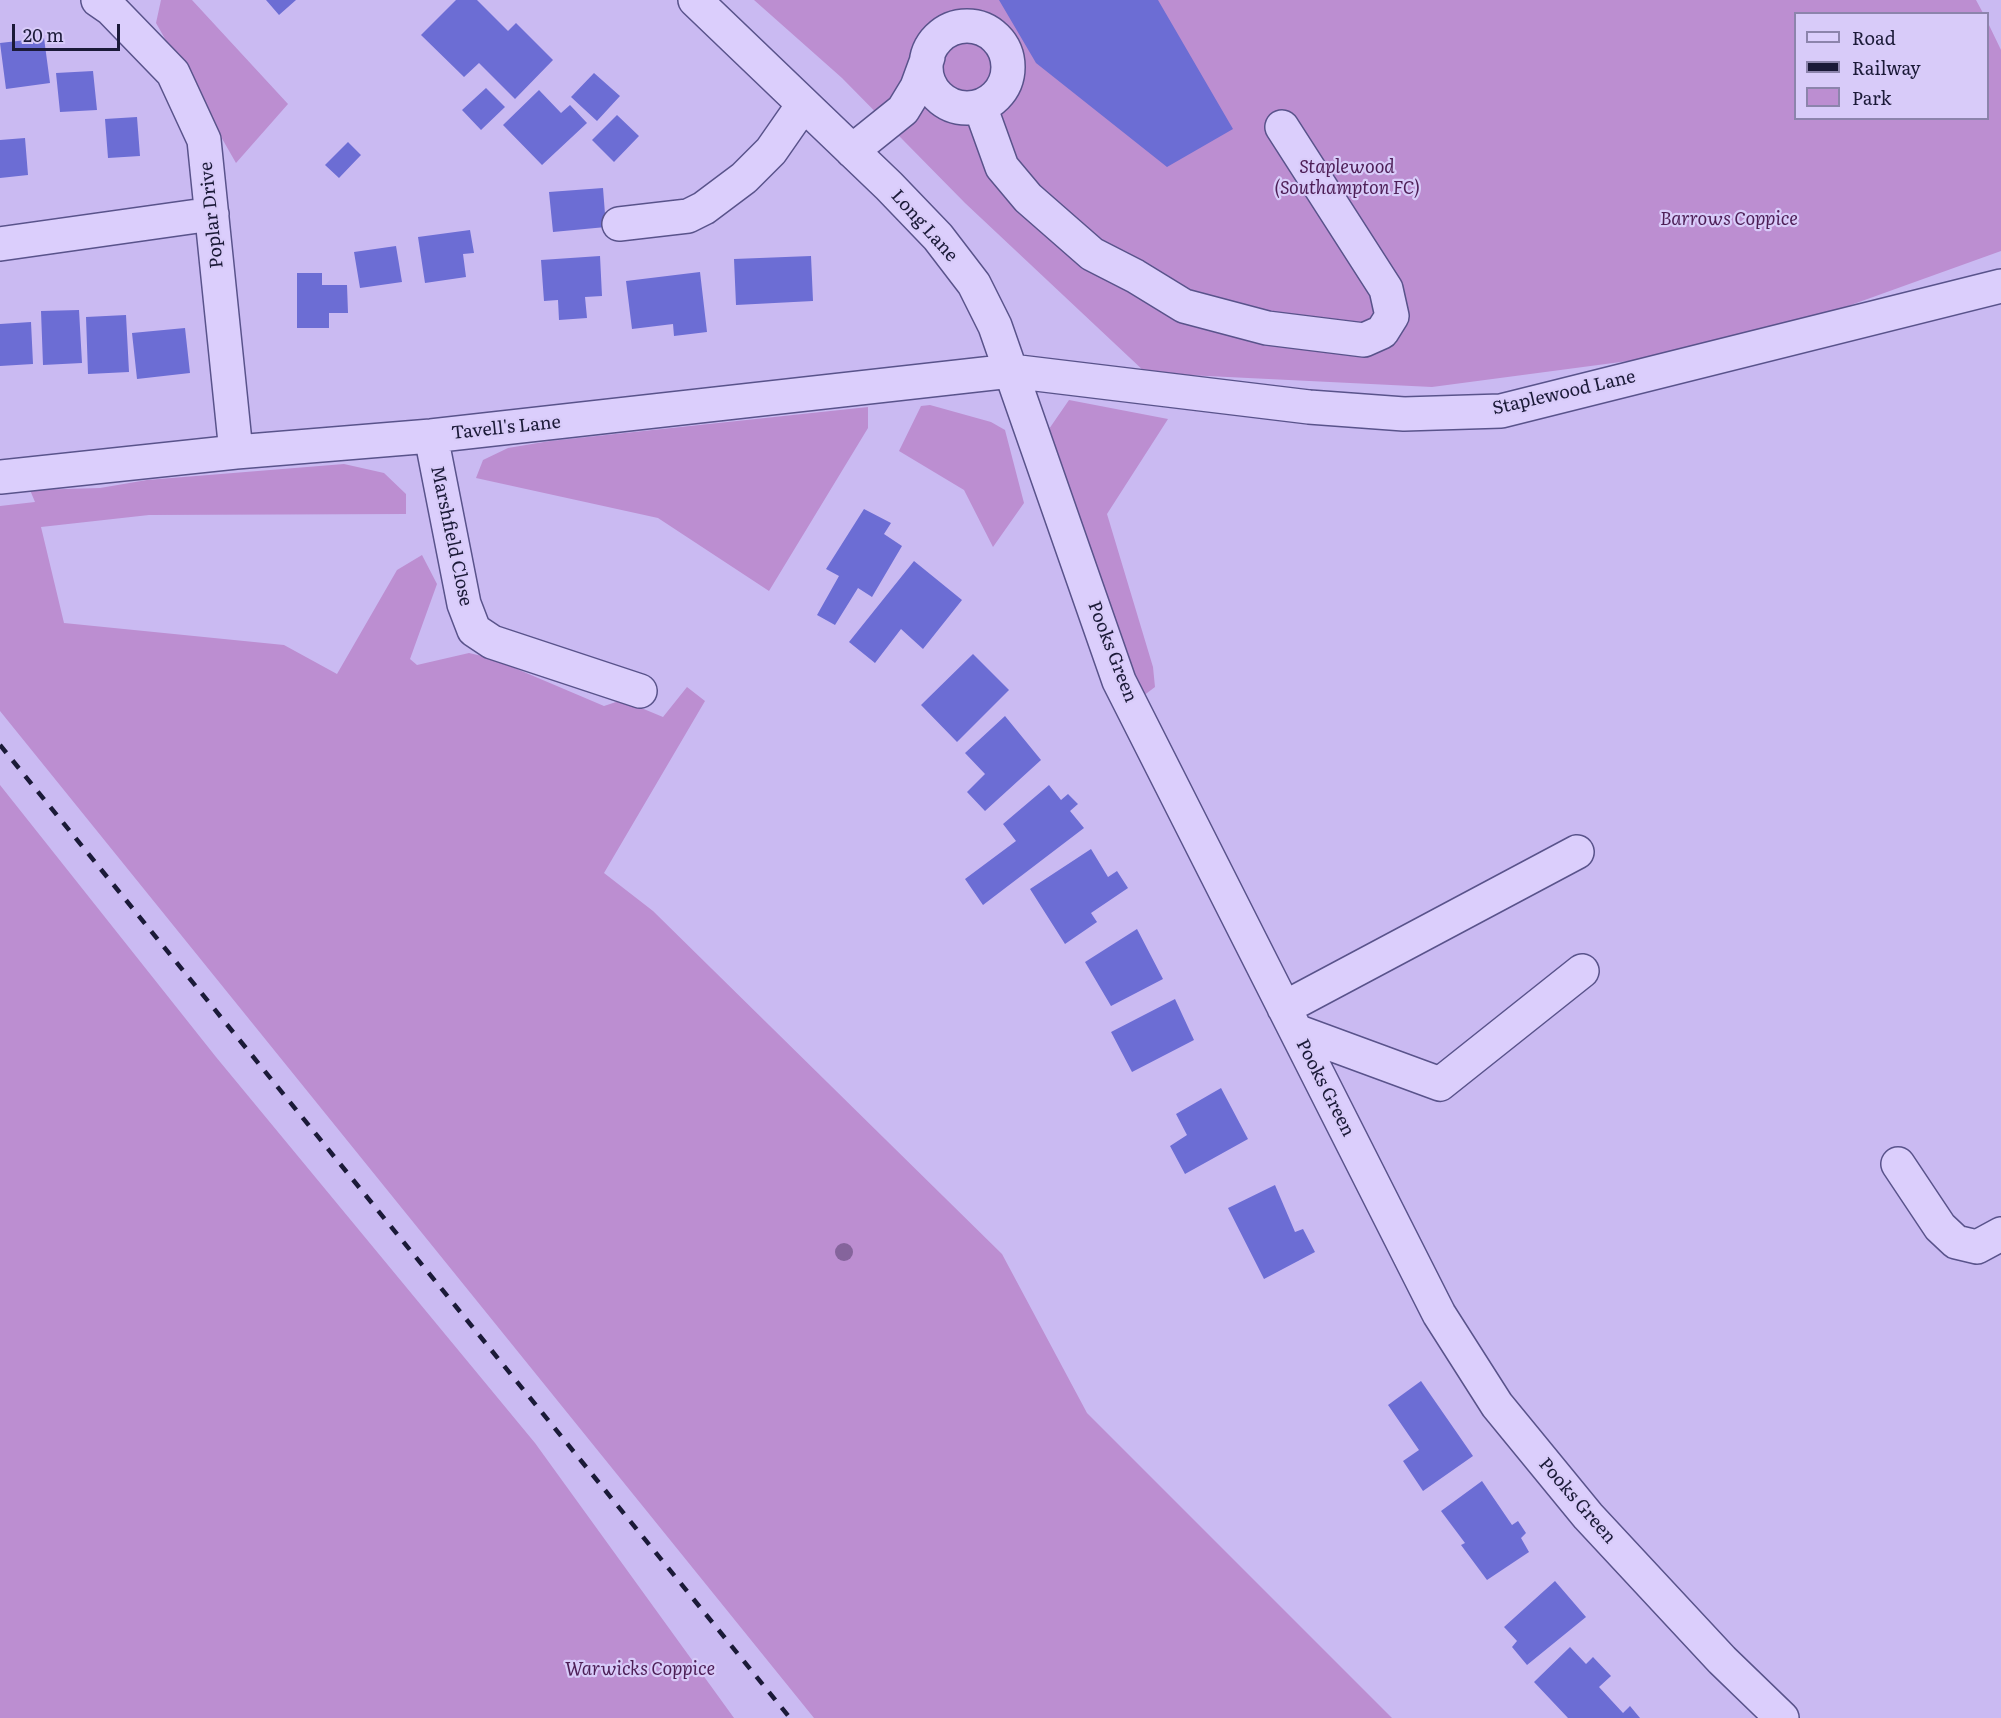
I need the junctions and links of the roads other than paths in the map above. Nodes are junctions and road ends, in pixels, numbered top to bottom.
1 (695, 0) edge
2 (110, 3) edge
3 (929, 54) junction
4 (804, 105) junction
5 (980, 106) junction
6 (1282, 127) dead end
7 (852, 151) junction
8 (212, 214) junction
9 (619, 224) dead end
10 (0, 244) edge
11 (2001, 286) edge
12 (1011, 371) junction
13 (431, 436) junction
14 (236, 452) junction
15 (0, 477) edge
16 (640, 691) dead end
17 (1577, 852) dead end
18 (1582, 971) dead end
19 (1290, 1019) junction
20 (1898, 1164) dead end
21 (2001, 1234) edge
22 (1782, 1718) edge

1 - 4 street, Long Lane
2 - 8 street, Poplar Drive
3 - 5 street
3 - 5 street
3 - 7 street
4 - 7 street, Long Lane
4 - 9 street
5 - 6 street
7 - 12 street, Long Lane
8 - 10 street
8 - 14 street, Poplar Drive
11 - 12 street, Staplewood Lane
12 - 13 street, Tavell's Lane
12 - 19 street, Pooks Green
13 - 14 street, Tavell's Lane
13 - 16 street, Marshfield Close
14 - 15 street, Tavell's Lane
17 - 19 street
18 - 19 street
19 - 22 street, Pooks Green
20 - 21 street

